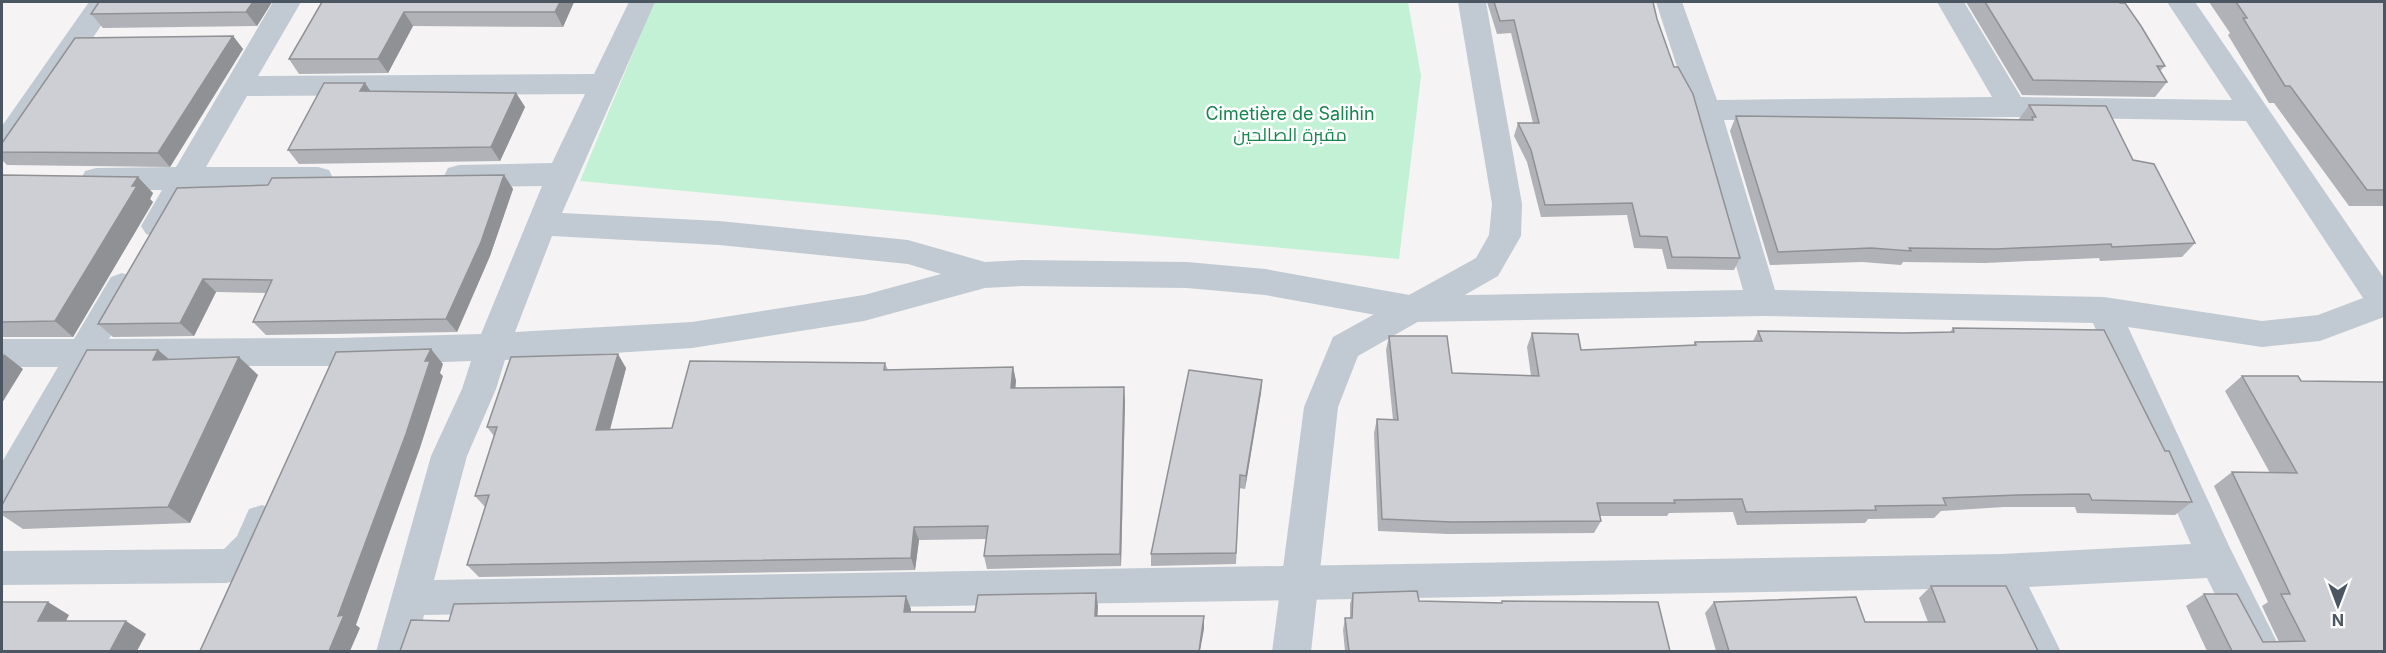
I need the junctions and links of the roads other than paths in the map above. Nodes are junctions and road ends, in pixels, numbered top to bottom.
1 (102, 2) edge
2 (287, 2) edge
3 (642, 2) edge
4 (1472, 2) edge
5 (1669, 2) edge
6 (1951, 2) edge
7 (2181, 2) edge
8 (267, 36) junction
9 (232, 37) edge
10 (106, 39) edge
11 (76, 40) junction
12 (604, 84) junction
13 (238, 86) junction
14 (2012, 107) junction
15 (1706, 110) junction
16 (2256, 111) junction
17 (2, 148) edge
18 (562, 174) junction
19 (432, 176) edge
20 (349, 178) edge
21 (64, 179) edge
22 (184, 180) junction
23 (543, 224) junction
24 (986, 275) junction
25 (1763, 303) junction
26 (2385, 303) edge
27 (1415, 309) junction
28 (2104, 310) junction
29 (492, 347) junction
30 (83, 352) junction
31 (338, 352) junction
32 (2, 353) edge
33 (323, 384) edge
34 (275, 491) edge
35 (2, 494) edge
36 (2217, 560) junction
37 (2, 568) edge
38 (2002, 571) junction
39 (1300, 584) junction
40 (410, 598) junction
41 (395, 651) edge
42 (1291, 651) edge
43 (2043, 651) edge
44 (2263, 651) edge

1 - 11 street
2 - 8 street
3 - 12 street
4 - 27 street
5 - 15 street
6 - 14 street
7 - 16 street
8 - 9 street
8 - 13 street
10 - 11 street
11 - 17 street
12 - 13 street
12 - 18 street
13 - 22 street
14 - 15 street
14 - 16 street
15 - 25 street
16 - 26 street
18 - 19 street
18 - 23 street
20 - 22 street
21 - 22 street
22 - 30 street
23 - 24 street
23 - 29 street
24 - 27 street
24 - 29 street
25 - 27 street
25 - 28 street
26 - 28 street
27 - 39 street
28 - 36 street
29 - 31 street
29 - 40 street
30 - 31 street
30 - 32 street
30 - 35 street
31 - 33 street
34 - 37 street
36 - 38 street
36 - 44 street
38 - 39 street
38 - 43 street
39 - 40 street
39 - 42 street
40 - 41 street

